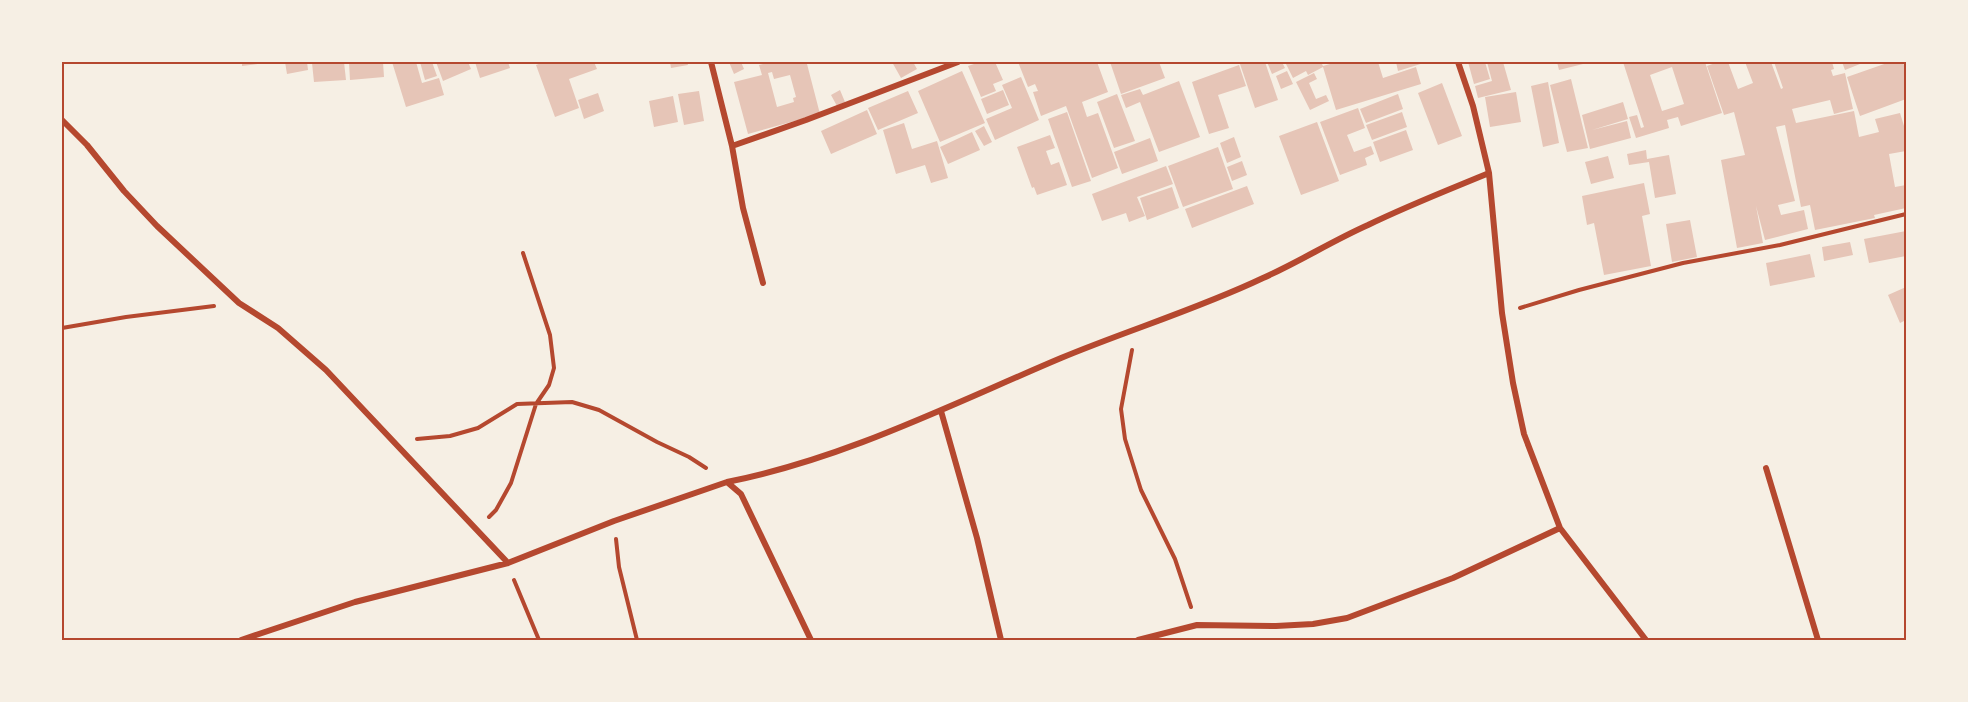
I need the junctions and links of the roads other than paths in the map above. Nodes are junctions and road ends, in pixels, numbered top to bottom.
1 (711, 62) edge
2 (958, 62) edge
3 (1458, 62) edge
4 (62, 120) edge
5 (732, 146) junction
6 (1489, 173) junction
7 (763, 283) dead end
8 (941, 411) junction
9 (1766, 468) dead end
10 (727, 482) junction
11 (1560, 528) junction
12 (508, 563) junction
13 (241, 640) edge
14 (811, 640) edge
15 (1001, 640) edge
16 (1138, 640) edge
17 (1646, 640) edge
18 (1818, 640) edge

1 - 5 street
2 - 5 street
3 - 6 street
4 - 12 street
5 - 7 street
6 - 8 street
6 - 11 street
8 - 10 street
8 - 15 street
9 - 18 street
10 - 12 street
10 - 14 street
11 - 16 street
11 - 17 street
12 - 13 street

